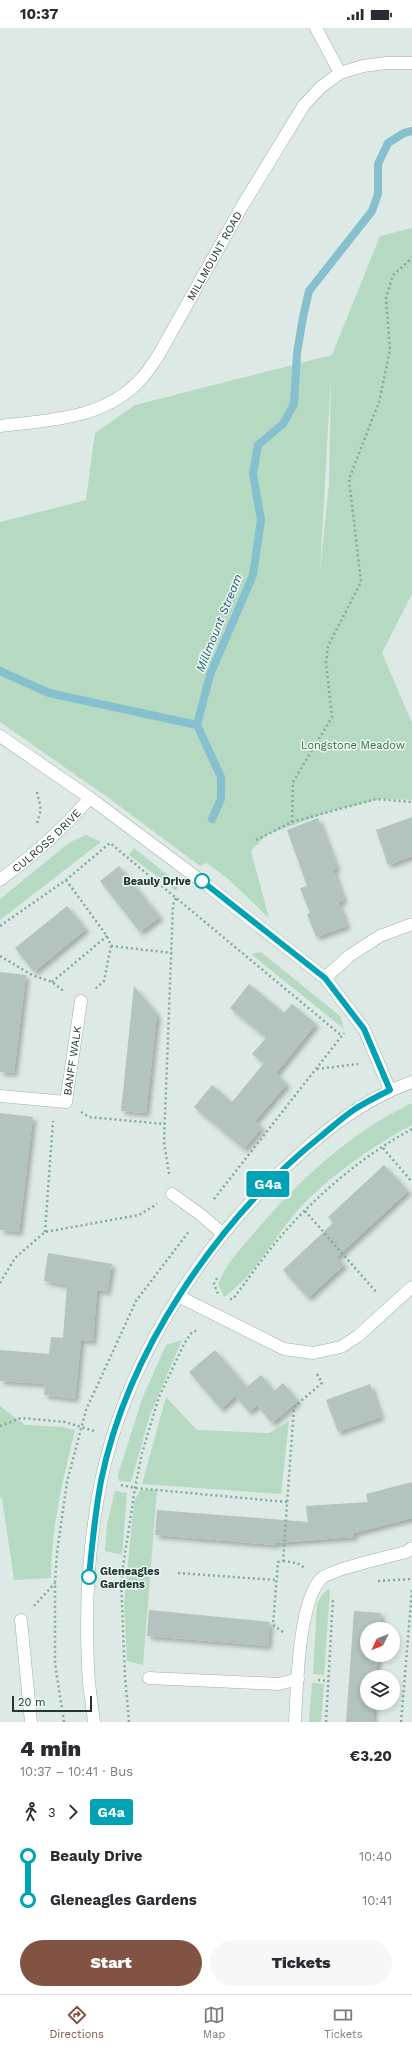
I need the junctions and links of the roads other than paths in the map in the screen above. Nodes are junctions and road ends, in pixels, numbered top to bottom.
1 (316, 28) edge
2 (412, 63) edge
3 (340, 73) junction
4 (0, 426) edge
5 (0, 736) edge
6 (90, 798) junction
7 (0, 880) edge
8 (412, 924) edge
9 (325, 978) junction
10 (81, 1001) road end
11 (412, 1082) edge
12 (390, 1090) junction
13 (0, 1096) edge
14 (172, 1194) road end
15 (223, 1234) junction
16 (412, 1287) edge
17 (178, 1296) junction
18 (412, 1548) edge
19 (21, 1620) road end
20 (149, 1678) dead end
21 (298, 1679) junction
22 (32, 1722) edge
23 (94, 1722) edge
24 (294, 1722) edge

1 - 3 street
2 - 3 street, MILLMOUNT ROAD
3 - 4 street, MILLMOUNT ROAD
5 - 6 street
6 - 7 street, CULROSS DRIVE
6 - 9 street
8 - 9 street
9 - 12 street
10 - 13 street, BANFF WALK
11 - 12 street
12 - 15 street
14 - 15 street
15 - 17 street
16 - 17 street
17 - 23 street
18 - 21 street
19 - 22 street
20 - 21 street
21 - 24 street

